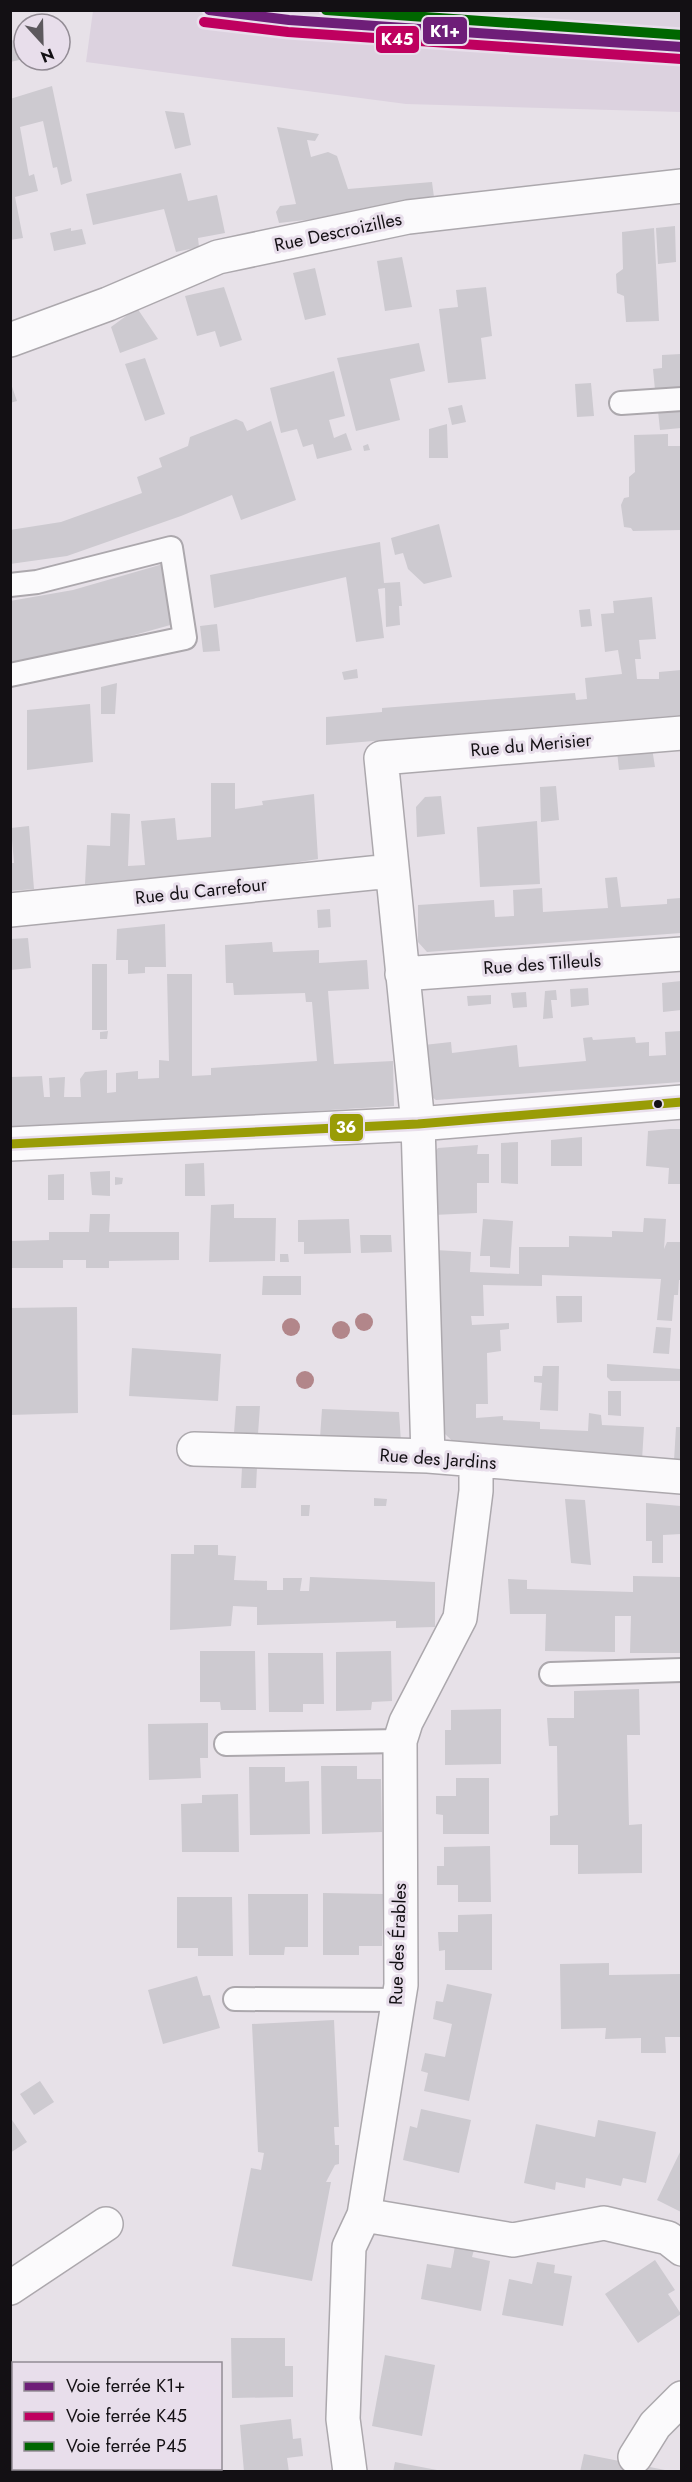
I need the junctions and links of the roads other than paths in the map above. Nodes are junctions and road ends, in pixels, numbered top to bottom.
1 (681, 186) edge
2 (10, 340) edge
3 (681, 399) edge
4 (621, 403) dead end
5 (10, 585) edge
6 (10, 675) edge
7 (681, 733) edge
8 (391, 871) junction
9 (10, 910) edge
10 (681, 954) edge
11 (402, 974) junction
12 (681, 1102) edge
13 (418, 1124) junction
14 (10, 1144) edge
15 (194, 1449) dead end
16 (428, 1456) junction
17 (476, 1461) junction
18 (681, 1477) edge
19 (681, 1670) edge
20 (551, 1674) dead end
21 (400, 1741) junction
22 (226, 1744) dead end
23 (235, 1998) dead end
24 (399, 2000) junction
25 (364, 2215) junction
26 (106, 2224) dead end
27 (681, 2249) edge
28 (10, 2288) edge
29 (681, 2398) edge
30 (635, 2457) dead end
31 (350, 2472) edge

1 - 2 street, Rue Descroizilles
3 - 4 lane
5 - 6 lane
7 - 8 street, Rue du Merisier
8 - 9 street, Rue du Carrefour
8 - 11 street
10 - 11 street, Rue des Tilleuls
11 - 13 street
12 - 13 street
13 - 14 street
13 - 16 street
15 - 16 street, Rue des Jardins
16 - 17 street, Rue des Jardins
17 - 18 street, Rue des Jardins
17 - 21 street, Rue des Érables
19 - 20 lane
21 - 22 lane
21 - 24 street, Rue des Érables
23 - 24 lane
24 - 25 street, Rue des Érables
25 - 27 street
25 - 31 street, Rue des Érables
26 - 28 street
29 - 30 street

